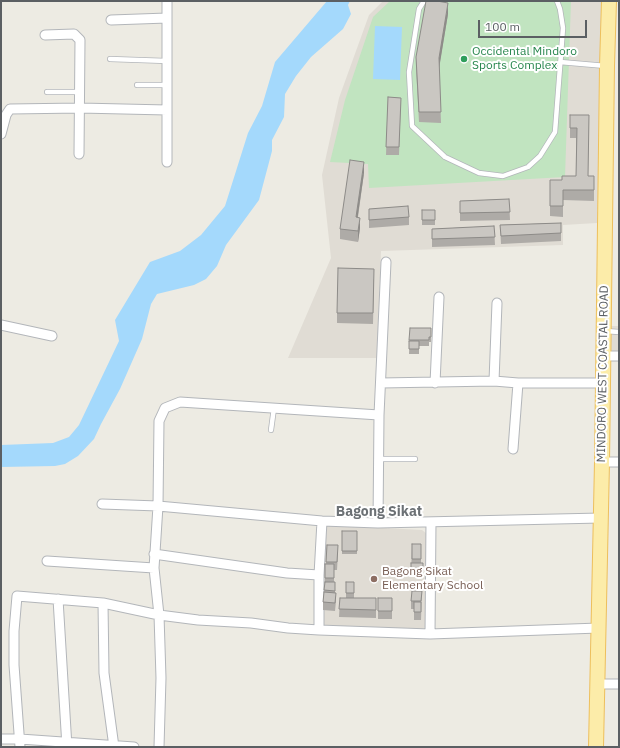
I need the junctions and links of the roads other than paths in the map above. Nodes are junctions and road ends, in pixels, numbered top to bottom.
1 (167, 1) edge
2 (424, 1) edge
3 (557, 1) edge
4 (609, 1) edge
5 (167, 18) junction
6 (111, 20) dead end
7 (45, 35) dead end
8 (110, 60) dead end
9 (167, 62) junction
10 (560, 62) junction
11 (607, 66) junction
12 (137, 85) dead end
13 (167, 86) junction
14 (47, 92) dead end
15 (80, 92) junction
16 (80, 108) junction
17 (167, 110) junction
18 (1, 134) edge
19 (79, 154) dead end
20 (167, 162) dead end
21 (386, 262) dead end
22 (439, 297) dead end
23 (497, 302) dead end
24 (1, 324) edge
25 (603, 331) junction
26 (619, 332) edge
27 (52, 336) dead end
28 (602, 356) junction
29 (619, 356) edge
30 (494, 381) junction
31 (381, 383) junction
32 (435, 383) junction
33 (518, 383) junction
34 (603, 383) junction
35 (274, 408) junction
36 (379, 415) junction
37 (271, 430) dead end
38 (513, 449) dead end
39 (378, 459) junction
40 (415, 459) dead end
41 (602, 462) junction
42 (619, 462) edge
43 (102, 504) dead end
44 (158, 506) junction
45 (601, 518) junction
46 (322, 521) junction
47 (431, 522) junction
48 (378, 523) junction
49 (154, 554) junction
50 (47, 561) dead end
51 (154, 568) junction
52 (319, 575) junction
53 (58, 599) junction
54 (104, 603) junction
55 (159, 615) junction
56 (599, 628) junction
57 (319, 630) junction
58 (430, 634) junction
59 (597, 684) junction
60 (619, 684) edge
61 (1, 739) edge
62 (20, 743) edge
63 (67, 745) edge
64 (114, 746) edge
65 (134, 747) edge
66 (159, 747) edge
67 (596, 747) edge

1 - 5 street
2 - 10 lane
3 - 10 lane
4 - 11 main road, MINDORO WEST COASTAL ROAD
5 - 6 street
5 - 9 street
7 - 15 street
8 - 9 lane
9 - 13 street
10 - 11 lane
11 - 25 main road, MINDORO WEST COASTAL ROAD
12 - 13 lane
13 - 17 street
14 - 15 lane
15 - 16 street
16 - 17 street
16 - 18 street
16 - 19 street
17 - 20 street
21 - 31 street
22 - 32 street
23 - 30 street
24 - 27 street
25 - 26 lane
25 - 28 main road, MINDORO WEST COASTAL ROAD
28 - 29 street
28 - 34 main road, MINDORO WEST COASTAL ROAD
30 - 32 street
30 - 33 street
31 - 32 street
31 - 36 street
33 - 34 street
33 - 38 street
34 - 41 main road, MINDORO WEST COASTAL ROAD
35 - 36 street
35 - 37 lane
35 - 44 street
36 - 39 street
39 - 40 lane
39 - 48 street
41 - 42 street
41 - 45 main road, MINDORO WEST COASTAL ROAD
43 - 44 street
44 - 46 street
44 - 49 street
45 - 47 street
45 - 56 main road, MINDORO WEST COASTAL ROAD
46 - 48 street
46 - 52 street
47 - 48 street
47 - 58 street
49 - 51 street
49 - 52 street
50 - 51 street
51 - 55 street
52 - 57 street
53 - 54 street
53 - 62 street
53 - 63 street
54 - 55 street
54 - 64 street
55 - 57 street
55 - 66 street
56 - 58 street
56 - 59 main road, MINDORO WEST COASTAL ROAD
57 - 58 street
59 - 60 street
59 - 67 main road, MINDORO WEST COASTAL ROAD
61 - 62 street
62 - 63 street
63 - 64 street
64 - 65 street

